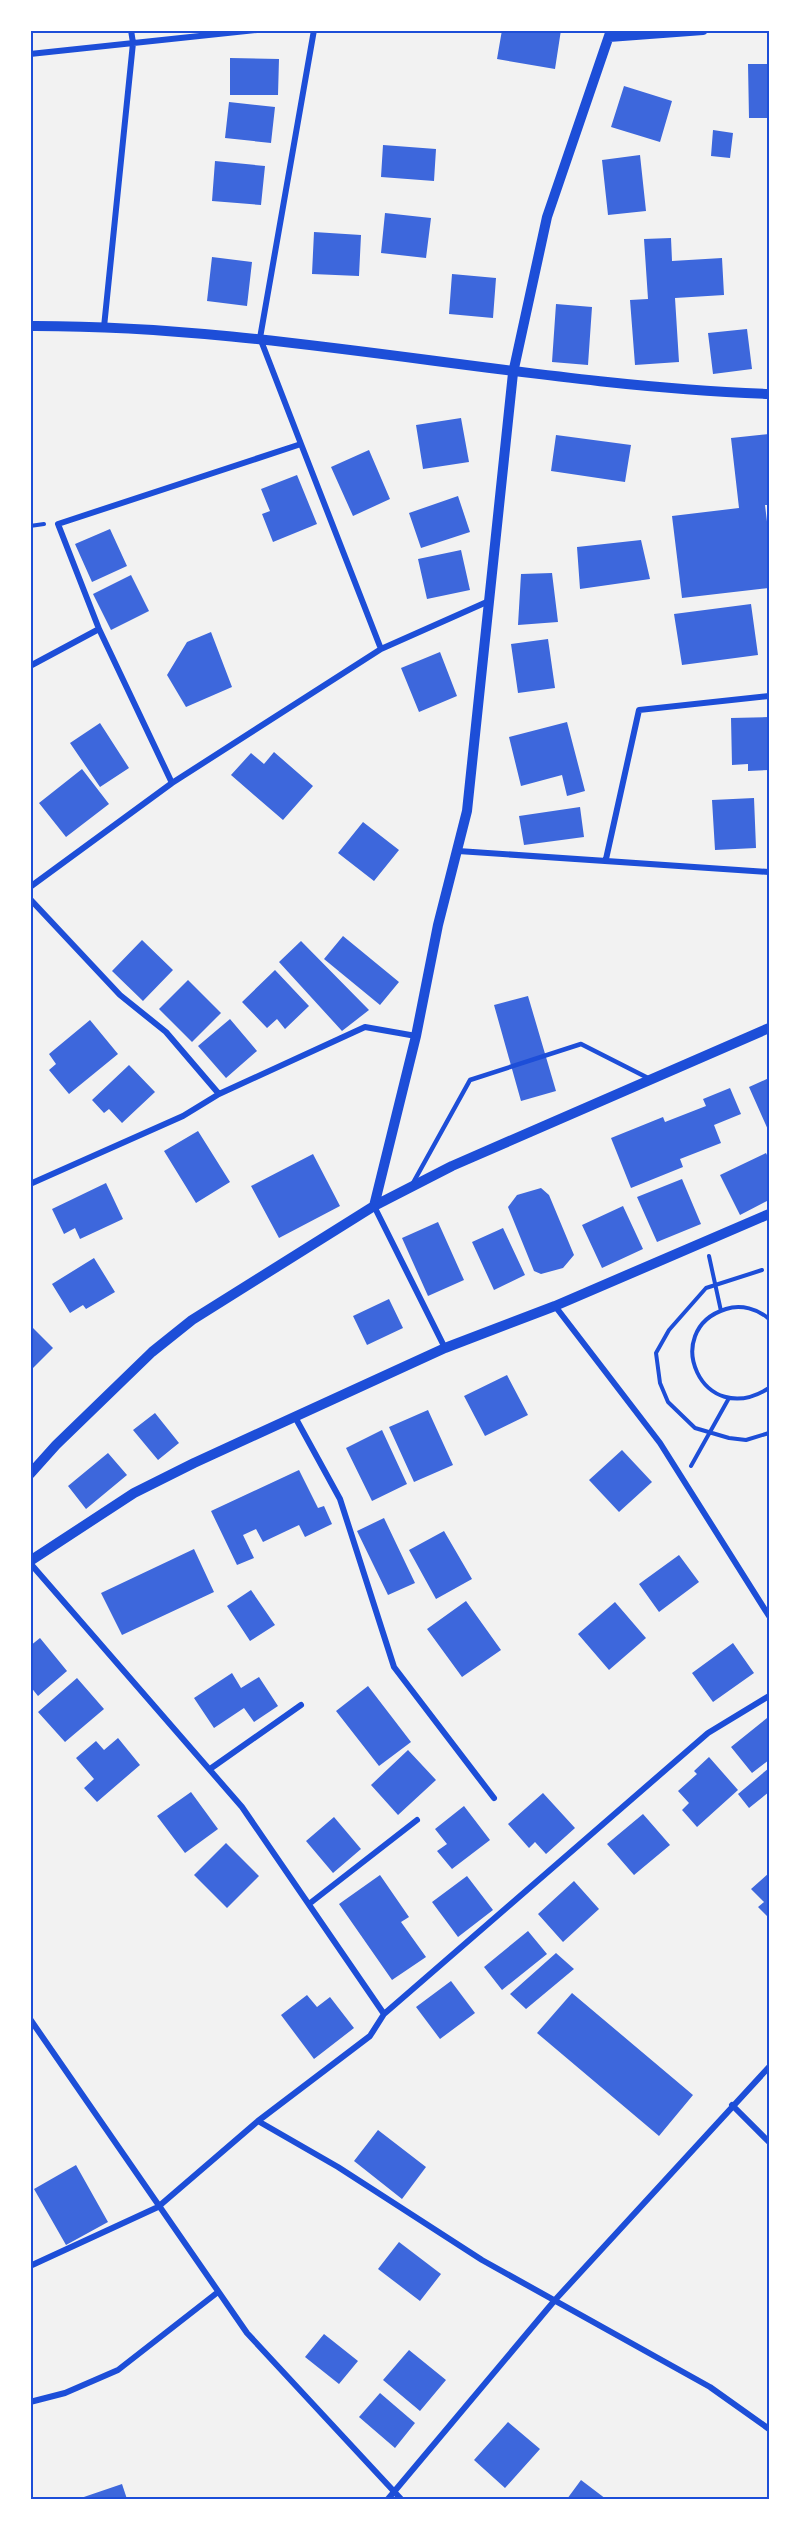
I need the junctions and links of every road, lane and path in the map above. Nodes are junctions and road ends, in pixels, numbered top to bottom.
1 (132, 30) edge
2 (257, 30) edge
3 (314, 30) edge
4 (704, 30) edge
5 (610, 34) edge
6 (134, 43) junction
7 (30, 54) edge
8 (30, 326) edge
9 (104, 327) junction
10 (260, 338) junction
11 (513, 373) junction
12 (769, 394) edge
13 (301, 444) junction
14 (489, 600) junction
15 (99, 629) junction
16 (381, 649) junction
17 (30, 666) edge
18 (769, 696) edge
19 (172, 783) junction
20 (458, 851) junction
21 (606, 859) junction
22 (769, 872) edge
23 (30, 887) edge
24 (30, 899) edge
25 (769, 1028) edge
26 (416, 1036) junction
27 (650, 1079) junction
28 (219, 1094) junction
29 (30, 1184) edge
30 (411, 1187) junction
31 (374, 1206) junction
32 (769, 1214) edge
33 (706, 1241) junction
34 (762, 1270) dead end
35 (715, 1286) junction
36 (555, 1306) junction
37 (721, 1311) junction
38 (769, 1319) edge
39 (444, 1348) junction
40 (769, 1388) edge
41 (729, 1398) junction
42 (295, 1416) junction
43 (710, 1433) junction
44 (769, 1433) edge
45 (30, 1474) edge
46 (684, 1480) junction
47 (30, 1562) edge
48 (769, 1616) edge
49 (769, 1696) edge
50 (301, 1705) dead end
51 (210, 1769) junction
52 (494, 1798) dead end
53 (417, 1820) dead end
54 (309, 1904) junction
55 (384, 2014) junction
56 (30, 2019) edge
57 (769, 2067) edge
58 (732, 2105) junction
59 (258, 2121) junction
60 (769, 2142) edge
61 (158, 2207) junction
62 (30, 2266) edge
63 (218, 2292) junction
64 (555, 2300) junction
65 (30, 2402) edge
66 (769, 2429) edge
67 (395, 2492) junction
68 (388, 2499) edge
69 (401, 2499) edge

1 - 6 street
2 - 6 street
3 - 10 street
4 - 5 street
5 - 11 street
6 - 7 street
6 - 9 street
8 - 9 street
9 - 10 street
10 - 11 street
10 - 13 street
11 - 12 street
11 - 14 street
13 - 15 street
13 - 16 street
14 - 16 street
14 - 20 street
15 - 17 street
15 - 19 street
16 - 19 street
18 - 21 street
19 - 23 street
20 - 21 street
20 - 26 street
21 - 22 street
24 - 28 street
25 - 27 street
26 - 28 street
26 - 31 street
27 - 30 street
27 - 30 lane
28 - 29 street
30 - 31 street
31 - 39 street
31 - 45 street
32 - 33 street
33 - 35 path
33 - 36 street
34 - 35 path
35 - 37 path
35 - 43 path
36 - 39 street
36 - 46 street
37 - 38 path
37 - 41 path
39 - 42 street
40 - 41 path
41 - 43 path
42 - 47 street
42 - 52 street
43 - 44 path
43 - 46 path
46 - 48 street
47 - 51 street
49 - 55 street
50 - 51 street
51 - 54 street
53 - 54 street
54 - 55 street
55 - 59 street
56 - 61 street
57 - 58 street
58 - 60 street
58 - 64 street
59 - 61 street
59 - 64 street
61 - 62 street
61 - 63 street
63 - 65 street
63 - 67 street
64 - 66 street
64 - 67 street
67 - 68 street
67 - 69 street

